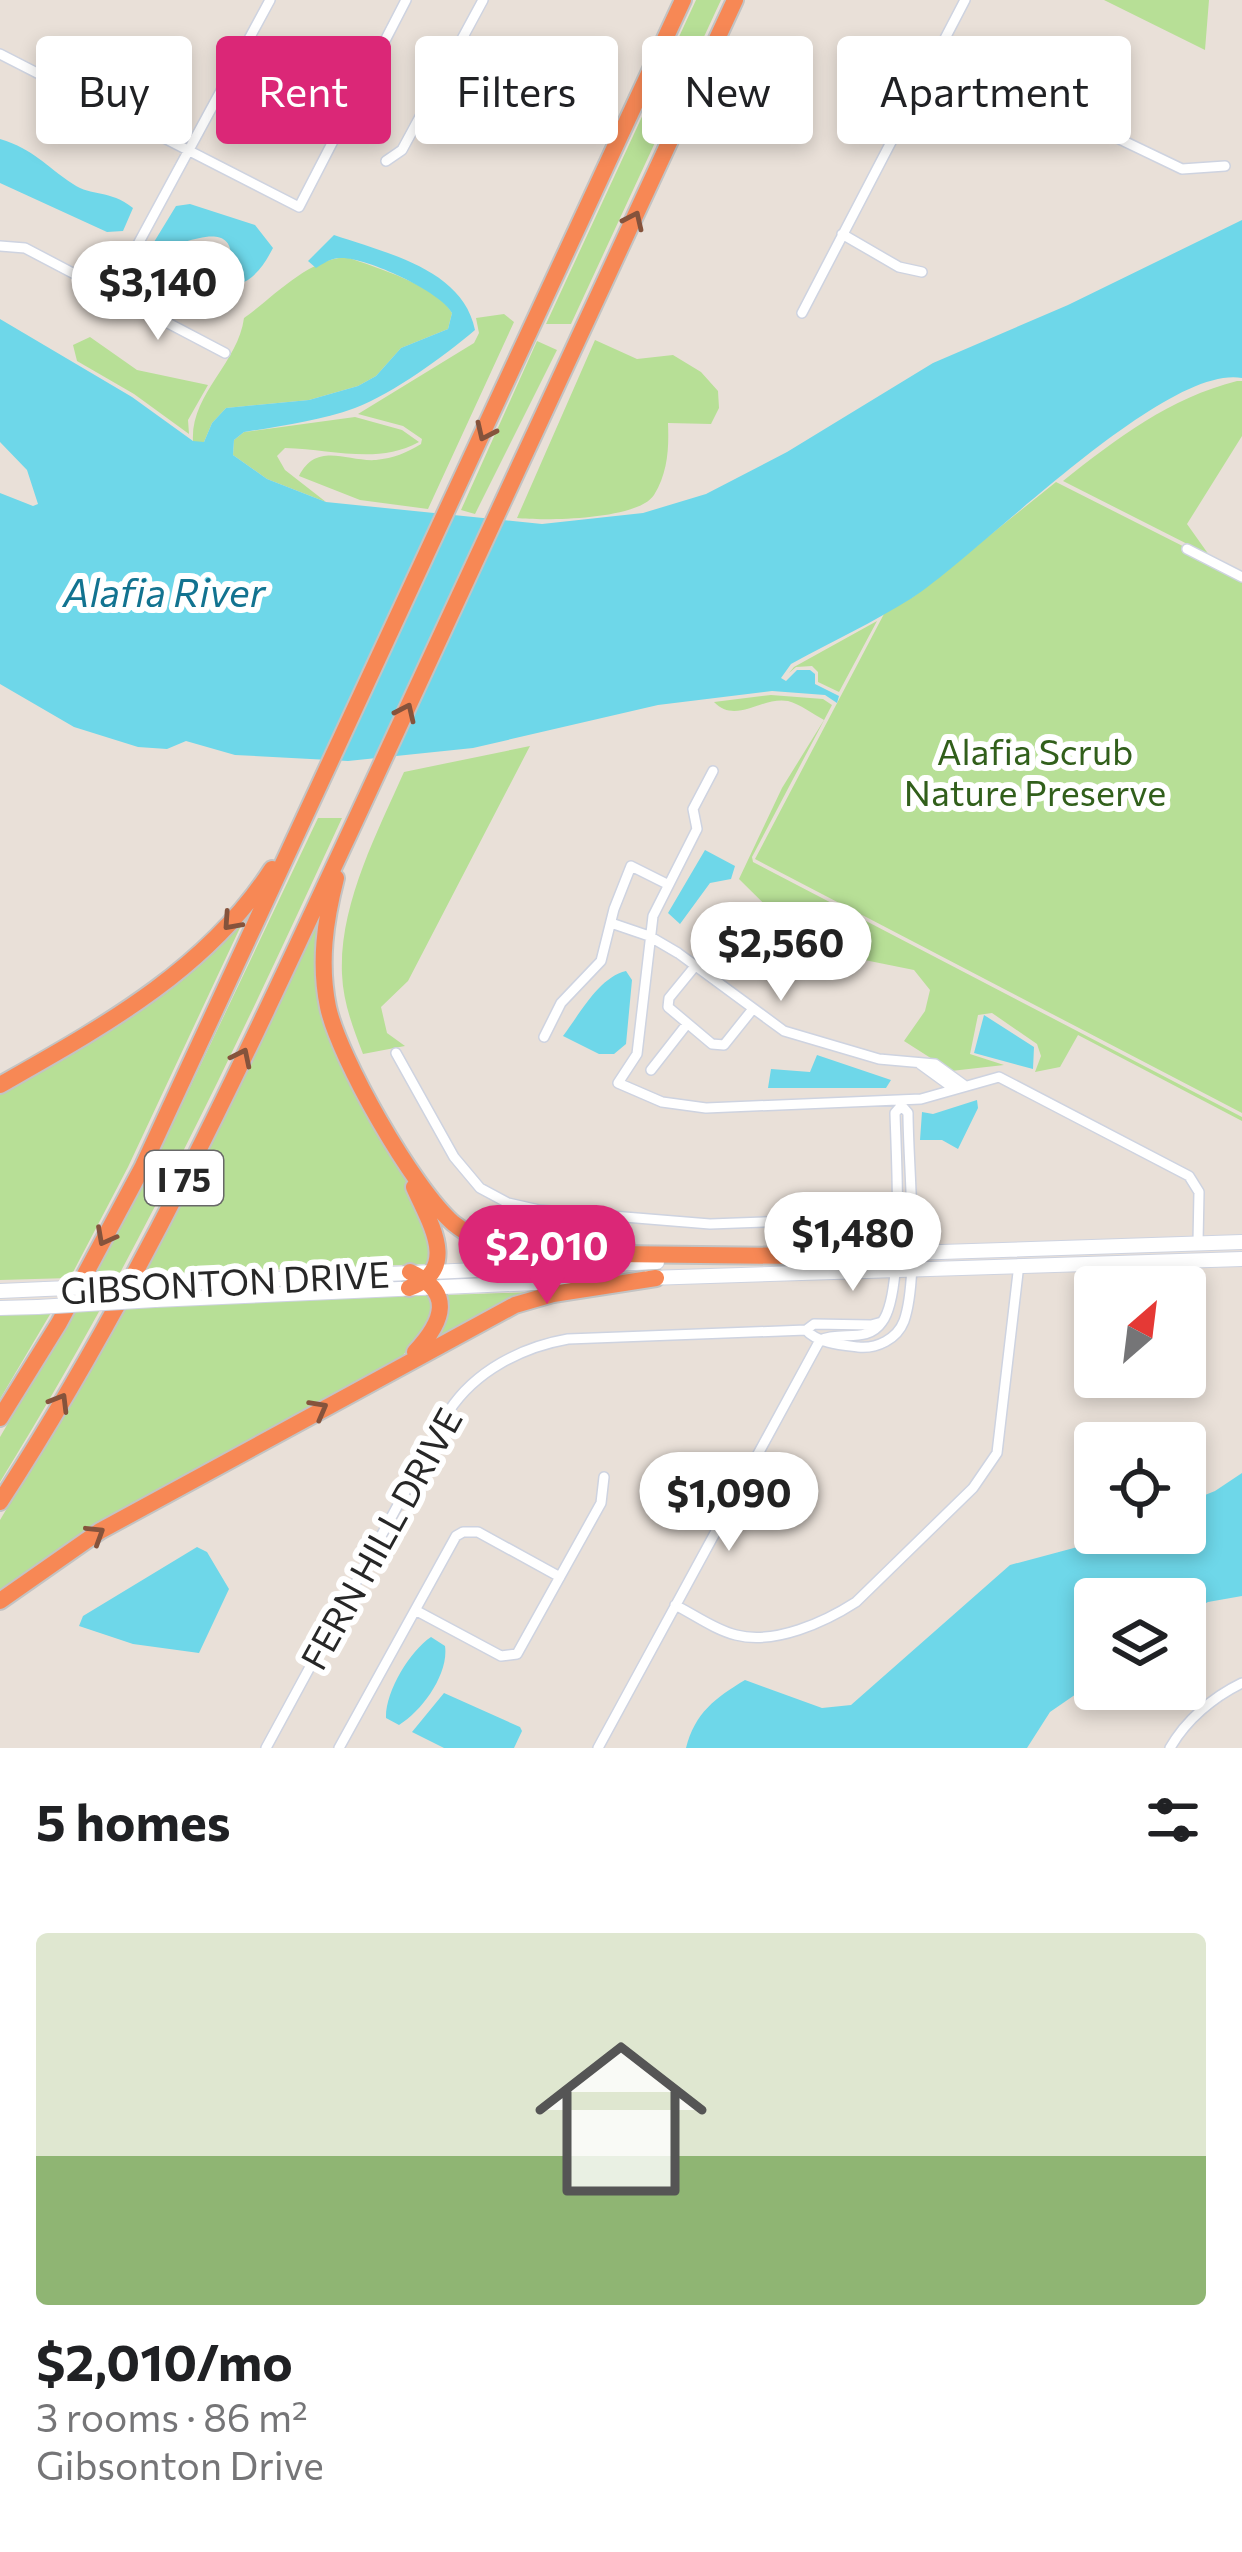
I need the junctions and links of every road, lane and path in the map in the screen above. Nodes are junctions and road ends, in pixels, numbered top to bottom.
1 (270, 0) edge
2 (406, 0) edge
3 (483, 0) edge
4 (683, 0) edge
5 (735, 0) edge
6 (965, 0) edge
7 (946, 36) edge
8 (0, 54) edge
9 (889, 144) edge
10 (1130, 144) edge
11 (192, 149) junction
12 (386, 161) dead end
13 (1225, 166) dead end
14 (842, 234) junction
15 (0, 247) edge
16 (922, 272) dead end
17 (111, 294) junction
18 (802, 313) dead end
19 (225, 353) dead end
20 (1187, 549) dead end
21 (1242, 577) edge
22 (713, 772) dead end
23 (302, 824) junction
24 (345, 842) junction
25 (667, 884) junction
26 (611, 923) junction
27 (650, 936) junction
28 (695, 965) junction
29 (752, 1010) junction
30 (687, 1024) junction
31 (544, 1037) dead end
32 (396, 1053) dead end
33 (650, 1070) dead end
34 (0, 1084) edge
35 (958, 1086) junction
36 (901, 1103) junction
37 (392, 1137) junction
38 (898, 1217) junction
39 (1198, 1250) junction
40 (1242, 1250) edge
41 (797, 1256) junction
42 (906, 1256) junction
43 (1018, 1264) junction
44 (893, 1268) junction
45 (656, 1278) junction
46 (423, 1280) junction
47 (0, 1291) edge
48 (0, 1308) edge
49 (882, 1322) junction
50 (806, 1330) junction
51 (820, 1340) junction
52 (406, 1361) junction
53 (0, 1418) edge
54 (604, 1477) dead end
55 (0, 1502) edge
56 (560, 1576) junction
57 (0, 1601) edge
58 (675, 1604) junction
59 (415, 1610) junction
60 (1242, 1683) edge
61 (266, 1748) edge
62 (339, 1748) edge
63 (598, 1748) edge
64 (1170, 1748) edge

1 - 11 street
2 - 11 street
3 - 12 street
4 -> 23 highway, I 75
24 -> 5 highway, I 75
6 - 7 street
8 - 11 street
9 - 14 street
10 - 13 street
11 - 17 street
14 - 16 street
14 - 18 street
15 - 17 street
17 - 19 street
20 - 21 street
22 - 25 street
23 -> 34 highway
23 -> 53 highway, I 75
24 - 37 highway
55 -> 24 highway, I 75
25 - 26 street
25 - 27 street
26 - 27 street
26 - 31 street
27 - 28 street
27 - 36 street
28 - 29 street
28 - 30 street
29 - 30 street
29 - 35 street
30 - 33 street
32 - 38 street
35 - 36 street
35 - 39 street
36 - 38 street
36 - 42 street
37 - 41 highway
37 - 46 highway
38 - 42 street
39 - 40 main road, GIBSONTON DRIVE
39 - 42 main road, GIBSONTON DRIVE
39 - 43 main road, GIBSONTON DRIVE
41 - 42 main road, GIBSONTON DRIVE
41 - 46 main road, GIBSONTON DRIVE
42 - 43 main road, GIBSONTON DRIVE
42 - 44 main road, GIBSONTON DRIVE
42 - 51 street
43 - 58 street
44 - 45 main road, GIBSONTON DRIVE
44 - 49 street
45 - 46 main road, GIBSONTON DRIVE
45 - 52 highway
46 - 47 main road, GIBSONTON DRIVE, bridge
46 - 48 main road, GIBSONTON DRIVE, bridge
46 - 52 highway
49 - 50 street, FERN HILL DRIVE
49 - 51 street
50 - 51 street
50 - 61 street, FERN HILL DRIVE
51 - 58 street
57 -> 52 highway
54 - 56 street
56 - 59 street
56 - 59 street
58 - 63 street
59 - 62 street
60 - 64 street

